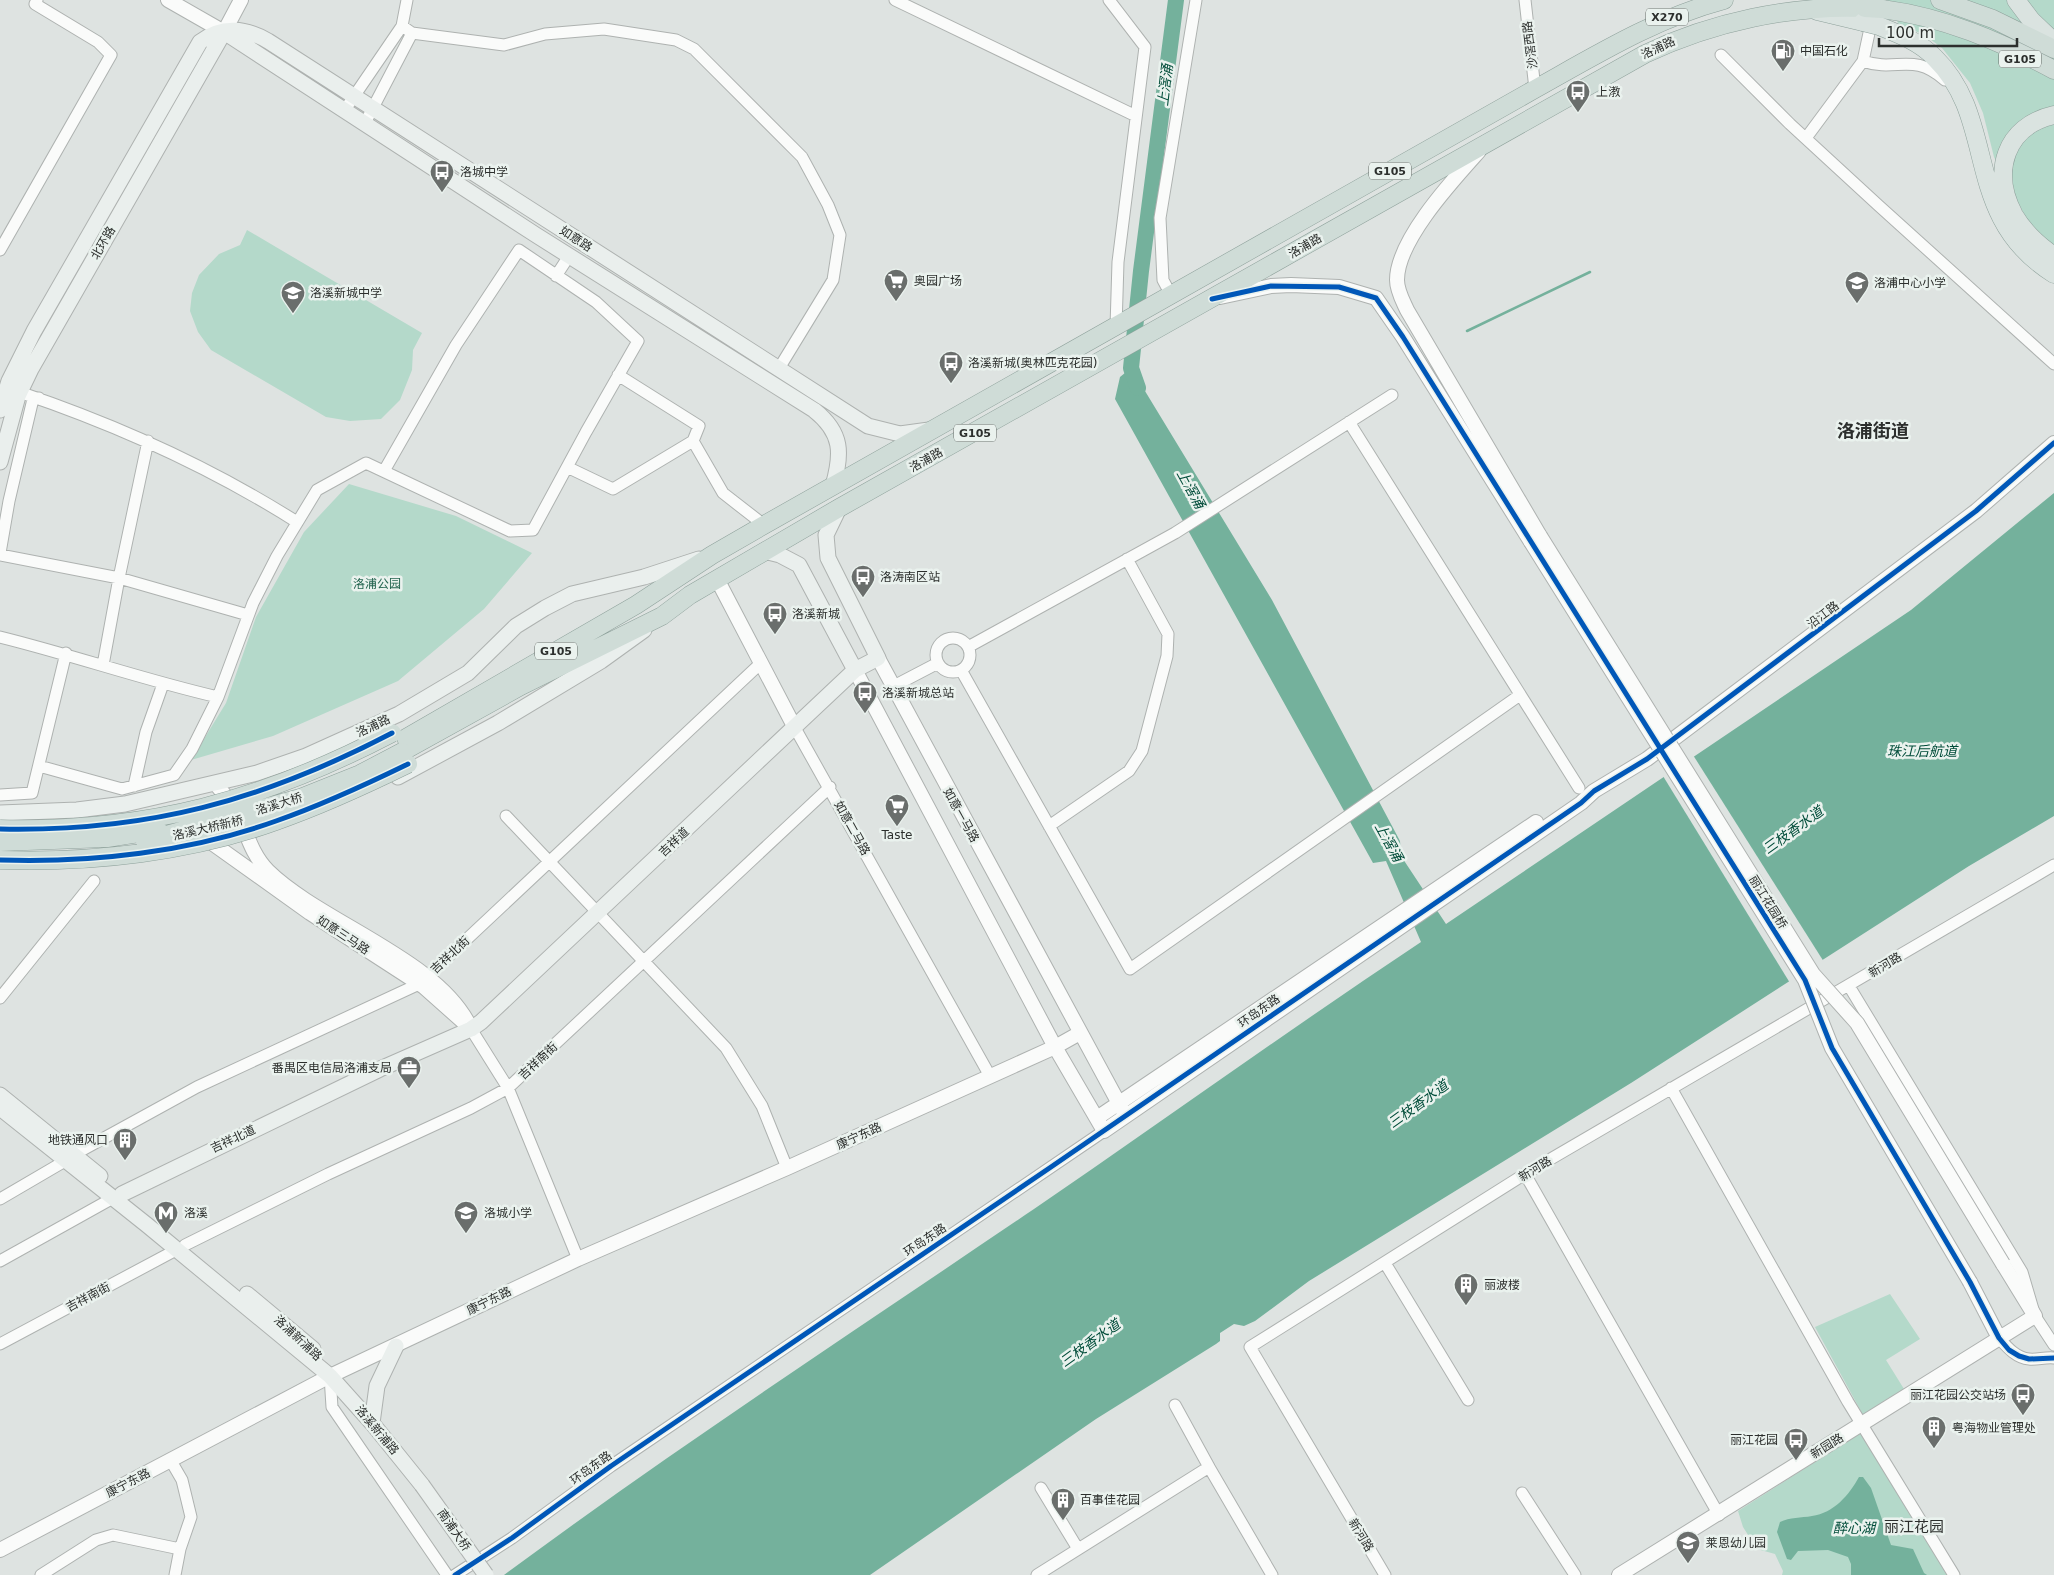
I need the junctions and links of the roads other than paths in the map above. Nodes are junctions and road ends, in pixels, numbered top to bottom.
1 (37, 0) edge
2 (168, 0) edge
3 (241, 0) edge
4 (407, 0) edge
5 (895, 0) edge
6 (1109, 0) edge
7 (1196, 0) edge
8 (1524, 0) edge
9 (1701, 0) edge
10 (1724, 0) edge
11 (1940, 0) edge
12 (2016, 0) edge
13 (1873, 13) edge
14 (402, 26) junction
15 (224, 32) junction
16 (412, 34) junction
17 (1633, 35) junction
18 (1985, 37) junction
19 (2054, 42) edge
20 (2054, 49) edge
21 (1721, 55) dead end
22 (1863, 61) junction
23 (2054, 70) edge
24 (2054, 82) edge
25 (1535, 89) junction
26 (354, 96) junction
27 (1963, 98) junction
28 (373, 108) junction
29 (344, 111) junction
30 (2054, 115) edge
31 (1136, 116) junction
32 (365, 124) junction
33 (1806, 138) junction
34 (1488, 141) junction
35 (0, 250) edge
36 (568, 256) junction
37 (2054, 256) edge
38 (2054, 274) edge
39 (556, 276) junction
40 (1171, 295) junction
41 (1212, 299) junction
42 (1116, 327) junction
43 (2054, 364) edge
44 (778, 370) junction
45 (618, 375) junction
46 (19, 392) junction
47 (1392, 395) dead end
48 (39, 398) junction
49 (0, 410) edge
50 (1349, 422) junction
51 (933, 430) junction
52 (693, 441) junction
53 (148, 442) junction
54 (2054, 443) edge
55 (0, 462) edge
56 (567, 467) junction
57 (384, 471) junction
58 (833, 486) junction
59 (839, 508) junction
60 (297, 522) junction
61 (764, 525) junction
62 (1535, 539) junction
63 (764, 551) junction
64 (0, 554) edge
65 (712, 555) junction
66 (1127, 559) junction
67 (119, 578) junction
68 (717, 579) junction
69 (248, 615) junction
70 (662, 616) junction
71 (0, 637) edge
72 (968, 647) junction
73 (66, 653) junction
74 (878, 658) junction
75 (761, 663) junction
76 (938, 663) junction
77 (103, 665) junction
78 (855, 670) junction
79 (961, 670) junction
80 (163, 684) junction
81 (892, 687) junction
82 (1520, 695) junction
83 (218, 697) junction
84 (795, 728) junction
85 (400, 748) junction
86 (39, 766) junction
87 (257, 773) junction
88 (215, 784) junction
89 (134, 786) junction
90 (830, 787) junction
91 (1578, 788) dead end
92 (0, 795) edge
93 (165, 795) junction
94 (0, 813) edge
95 (506, 816) dead end
96 (278, 826) junction
97 (1049, 826) junction
98 (0, 829) edge
99 (248, 836) junction
100 (0, 842) edge
101 (212, 843) junction
102 (0, 850) edge
103 (177, 850) junction
104 (0, 861) edge
105 (549, 862) junction
106 (2054, 865) edge
107 (94, 881) dead end
108 (599, 912) junction
109 (1404, 917) joint
110 (645, 961) junction
111 (423, 981) junction
112 (1849, 986) junction
113 (0, 998) edge
114 (471, 1029) junction
115 (1080, 1033) junction
116 (1055, 1047) junction
117 (990, 1076) junction
118 (508, 1088) junction
119 (1671, 1088) junction
120 (0, 1095) edge
121 (0, 1108) edge
122 (1122, 1110) junction
123 (1097, 1118) junction
124 (1104, 1131) junction
125 (70, 1158) junction
126 (787, 1168) junction
127 (1525, 1174) junction
128 (118, 1196) junction
129 (0, 1199) edge
130 (180, 1247) junction
131 (578, 1259) junction
132 (0, 1261) edge
133 (1385, 1263) junction
134 (2035, 1316) junction
135 (1999, 1338) junction
136 (0, 1344) edge
137 (2054, 1345) edge
138 (396, 1346) junction
139 (2054, 1358) edge
140 (330, 1376) junction
141 (1468, 1400) dead end
142 (1175, 1405) dead end
143 (372, 1423) junction
144 (1862, 1424) junction
145 (171, 1461) junction
146 (1209, 1467) junction
147 (422, 1485) joint
148 (1041, 1488) dead end
149 (1522, 1493) dead end
150 (1719, 1514) junction
151 (180, 1549) junction
152 (1078, 1549) junction
153 (0, 1550) edge
154 (41, 1575) edge
155 (175, 1575) edge
156 (447, 1575) edge
157 (456, 1575) edge
158 (486, 1575) edge
159 (1037, 1575) edge
160 (1272, 1575) edge
161 (1384, 1575) edge
162 (1575, 1575) edge
163 (1619, 1575) edge
164 (1954, 1575) edge

1 - 35 street
2 - 15 street, 如意路
3 - 15 street, 北环路
4 - 14 street
5 - 31 street
6 - 31 street
7 - 40 street
8 - 25 street, 沙滘西路
9 - 17 main road, X270
10 - 17 highway, 洛浦路 / G105
11 - 20 highway, G105
12 - 19 main road
13 - 18 highway, 洛浦路 / G105
13 - 22 street
13 - 27 main road
13 - 34 highway, 洛浦路 / G105
14 - 16 street
14 - 26 street
15 - 26 main road, 如意路
15 - 29 main road, 如意路
15 - 46 main road, 北环路
15 - 49 main road, 北环路
16 - 28 street
16 - 44 street
17 - 25 highway, 洛浦路 / G105
18 - 23 highway, 洛浦路 / G105
18 - 24 highway, 洛浦路 / G105
21 - 33 street
22 - 27 street
22 - 33 street
25 - 40 highway, 洛浦路 / G105
26 - 28 main road, 如意路
26 - 29 street
27 - 38 main road
28 - 32 street
28 - 44 main road, 如意路
29 - 32 main road, 如意路
30 - 37 main road
31 - 42 street
32 - 36 main road, 如意路
33 - 43 street
34 - 41 highway, 洛浦路 / G105
34 - 62 street
36 - 39 street
36 - 58 main road, 如意路
39 - 45 street
39 - 57 street
40 - 42 highway, 洛浦路 / G105
41 - 59 highway, 洛浦路 / G105
41 - 62 street
42 - 51 highway, 洛浦路 / G105
44 - 51 main road, 如意路
45 - 52 street
45 - 56 street
46 - 48 street
46 - 55 main road, 北环路
47 - 50 street
48 - 53 street
48 - 64 street
50 - 66 street
50 - 82 street
51 - 58 highway, 洛浦路 / G105
52 - 56 street
52 - 61 street
53 - 60 street
53 - 67 street
54 - 109 street, 沿江路
56 - 57 street
57 - 60 street
58 - 61 highway, 洛浦路 / G105
59 - 63 highway, 洛浦路 / G105
59 - 74 main road, 如意一马路
60 - 69 street
61 - 65 highway, 洛浦路 / G105
62 - 134 street, 丽江花园桥, bridge
62 - 135 street, 丽江花园桥, bridge
63 - 68 highway, 洛浦路 / G105
63 - 78 main road, 如意一马路
64 - 67 street
65 - 85 highway
65 - 87 main road, 洛浦路
66 - 72 street
66 - 97 street
67 - 69 street
67 - 77 street
68 - 70 highway, 洛浦路 / G105
68 - 75 street, 如意二马路
69 - 83 street
70 - 85 highway
70 - 96 main road, 洛浦路
71 - 73 street
72 - 76 street
72 - 79 street
73 - 77 street
73 - 86 street
74 - 78 main road, 吉祥道
74 - 81 street, 如意一马路
75 - 84 street, 如意二马路
75 - 105 street, 吉祥北街
76 - 79 street
76 - 81 street
77 - 80 street
78 - 84 main road, 吉祥道
78 - 116 street, 如意一马路
79 - 97 street
80 - 83 street
80 - 89 street
81 - 115 street, 如意一马路
82 - 91 street
82 - 97 street
83 - 89 street
84 - 90 street, 如意二马路
84 - 108 main road, 吉祥道
85 - 98 highway, 洛溪大桥新桥, bridge
85 - 100 highway, 洛溪大桥, bridge
85 - 102 highway, 洛溪大桥, bridge
85 - 104 highway, 洛溪大桥新桥, bridge
86 - 89 street
86 - 92 street
87 - 88 main road, 洛浦路
87 - 96 main road
88 - 93 main road, 洛浦路
88 - 99 street, 如意三马路
90 - 110 street, 吉祥南街
90 - 117 street, 如意二马路
93 - 94 main road, 洛浦路
93 - 103 main road
95 - 105 street
96 - 99 main road, 洛浦路
99 - 101 main road, 洛浦路
99 - 111 street, 如意三马路
101 - 103 main road, 洛浦路
101 - 111 street, 如意三马路
103 - 104 main road, 洛浦路
105 - 108 street
105 - 111 street, 吉祥北街
106 - 112 street, 新河路
107 - 113 street
108 - 110 street
108 - 114 main road, 吉祥道
109 - 122 street, 环岛东路
110 - 118 street, 吉祥南街
110 - 126 street
111 - 114 street, 如意三马路
111 - 125 street, 吉祥北街
112 - 119 street, 新河路
112 - 134 street
114 - 118 street, 如意三马路
114 - 128 main road, 吉祥北道
115 - 116 street, 康宁东路
115 - 122 street, 如意一马路
116 - 117 street, 康宁东路
116 - 123 street, 如意一马路
117 - 126 street, 康宁东路
118 - 130 street, 吉祥南街
118 - 131 street, 如意三马路
119 - 127 street, 新河路
119 - 144 street
120 - 125 main road, 洛浦新浦路
121 - 125 main road, 洛浦新浦路
122 - 123 street
122 - 124 street, 环岛东路
123 - 124 street, 如意一马路
124 - 157 street, 环岛东路
125 - 128 main road, 洛浦新浦路
125 - 129 street, 吉祥北街
126 - 131 street, 康宁东路
127 - 133 street, 新河路
127 - 150 street
128 - 130 main road, 洛浦新浦路
128 - 132 street, 吉祥北道
130 - 136 street, 吉祥南街
130 - 140 main road, 洛浦新浦路
131 - 138 street, 康宁东路
133 - 141 street
133 - 161 street, 新河路
134 - 135 street, 新园路
134 - 137 street
135 - 139 street
135 - 144 street, 新园路
138 - 140 street, 康宁东路
138 - 143 main road
140 - 143 main road, 洛溪新浦路
140 - 145 street, 康宁东路
140 - 156 street
142 - 146 street
143 - 147 main road, 洛溪新浦路
144 - 150 street, 新园路
144 - 164 street
145 - 151 street
145 - 153 street, 康宁东路
146 - 152 street
146 - 160 street
147 - 158 main road, 南浦大桥, bridge
148 - 152 street
149 - 162 street
150 - 163 street, 新园路
151 - 154 street
151 - 155 street
152 - 159 street

